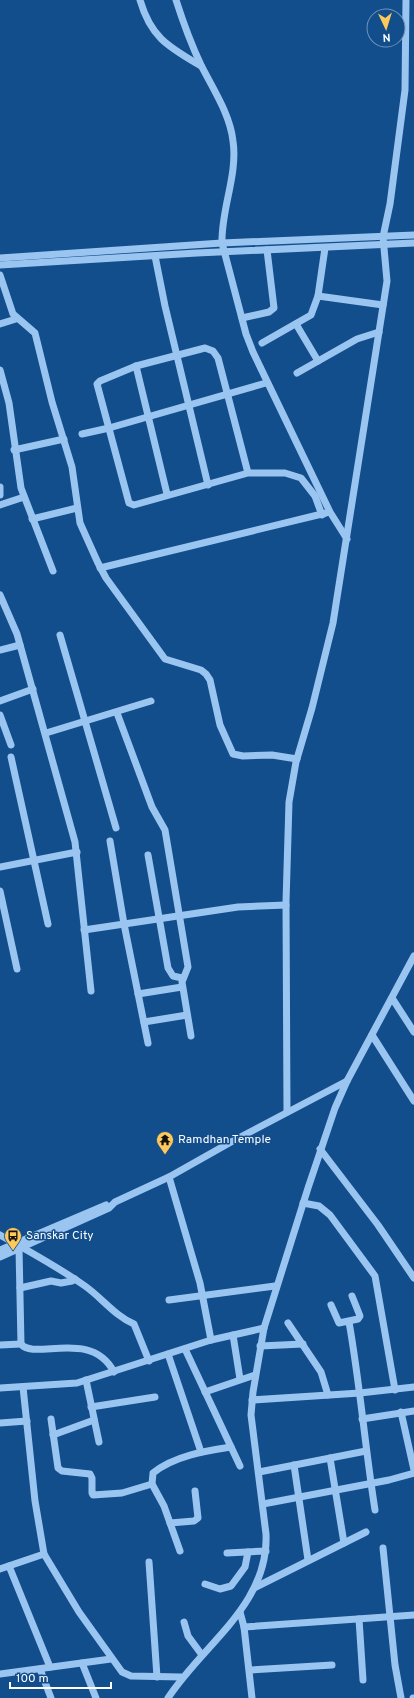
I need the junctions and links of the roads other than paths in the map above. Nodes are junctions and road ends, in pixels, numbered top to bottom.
1 (140, 0) edge
2 (176, 0) edge
3 (406, 0) edge
4 (202, 66) junction
5 (414, 235) edge
6 (383, 237) junction
7 (222, 243) junction
8 (414, 243) edge
9 (383, 245) junction
10 (325, 248) junction
11 (267, 250) junction
12 (224, 252) junction
13 (155, 256) junction
14 (0, 258) edge
15 (0, 266) edge
16 (0, 275) edge
17 (318, 296) junction
18 (383, 305) junction
19 (242, 318) junction
20 (16, 319) junction
21 (0, 324) edge
22 (296, 324) junction
23 (379, 332) junction
24 (262, 343) dead end
25 (177, 354) junction
26 (318, 361) junction
27 (136, 366) junction
28 (0, 370) edge
29 (297, 373) dead end
30 (266, 383) junction
31 (227, 394) junction
32 (189, 405) junction
33 (149, 416) junction
34 (110, 428) junction
35 (82, 434) dead end
36 (64, 439) junction
37 (14, 450) junction
38 (248, 472) junction
39 (208, 484) junction
40 (0, 487) edge
41 (167, 494) junction
42 (0, 495) edge
43 (24, 497) junction
44 (0, 505) edge
45 (77, 508) junction
46 (330, 512) junction
47 (322, 514) junction
48 (32, 519) junction
49 (347, 539) junction
50 (100, 568) junction
51 (53, 571) dead end
52 (0, 595) edge
53 (60, 635) dead end
54 (20, 645) junction
55 (0, 650) edge
56 (33, 689) junction
57 (0, 701) edge
58 (151, 701) dead end
59 (118, 713) junction
60 (0, 715) edge
61 (84, 722) junction
62 (46, 733) junction
63 (12, 745) dead end
64 (11, 757) dead end
65 (297, 759) junction
66 (116, 828) dead end
67 (110, 841) dead end
68 (77, 852) junction
69 (148, 855) dead end
70 (33, 860) junction
71 (0, 867) edge
72 (0, 891) edge
73 (286, 905) junction
74 (180, 915) junction
75 (159, 919) junction
76 (48, 924) dead end
77 (124, 924) junction
78 (84, 930) junction
79 (414, 956) edge
80 (17, 969) dead end
81 (182, 978) junction
82 (182, 987) junction
83 (91, 990) dead end
84 (138, 994) junction
85 (392, 998) junction
86 (187, 1015) junction
87 (144, 1022) junction
88 (414, 1032) edge
89 (372, 1035) junction
90 (191, 1036) dead end
91 (148, 1043) dead end
92 (347, 1081) junction
93 (414, 1101) edge
94 (287, 1112) junction
95 (320, 1149) junction
96 (169, 1177) junction
97 (303, 1202) junction
98 (0, 1235) edge
99 (19, 1246) junction
100 (0, 1250) edge
101 (0, 1257) edge
102 (414, 1278) edge
103 (74, 1279) junction
104 (276, 1286) junction
105 (20, 1288) junction
106 (203, 1296) junction
107 (352, 1296) dead end
108 (169, 1300) dead end
109 (331, 1305) dead end
110 (349, 1322) junction
111 (288, 1323) dead end
112 (264, 1328) junction
113 (233, 1335) junction
114 (211, 1340) junction
115 (21, 1344) junction
116 (303, 1344) junction
117 (0, 1346) edge
118 (260, 1346) junction
119 (186, 1349) junction
120 (168, 1354) junction
121 (149, 1361) junction
122 (114, 1372) junction
123 (255, 1375) junction
124 (240, 1379) junction
125 (86, 1380) junction
126 (24, 1387) junction
127 (414, 1387) edge
128 (0, 1388) edge
129 (395, 1390) junction
130 (205, 1392) junction
131 (360, 1393) junction
132 (328, 1395) junction
133 (155, 1397) dead end
134 (252, 1400) junction
135 (91, 1407) junction
136 (414, 1411) edge
137 (401, 1412) junction
138 (362, 1418) junction
139 (51, 1419) dead end
140 (94, 1420) junction
141 (27, 1421) junction
142 (0, 1423) edge
143 (53, 1434) junction
144 (99, 1442) dead end
145 (231, 1447) junction
146 (366, 1451) junction
147 (201, 1452) junction
148 (330, 1458) junction
149 (294, 1465) junction
150 (240, 1466) dead end
151 (414, 1470) edge
152 (259, 1472) junction
153 (414, 1473) edge
154 (152, 1484) junction
155 (371, 1484) junction
156 (336, 1489) junction
157 (196, 1491) dead end
158 (300, 1496) junction
159 (263, 1504) junction
160 (376, 1510) dead end
161 (170, 1523) junction
162 (366, 1532) dead end
163 (344, 1543) junction
164 (383, 1548) dead end
165 (180, 1551) dead end
166 (266, 1551) junction
167 (248, 1552) junction
168 (227, 1553) dead end
169 (44, 1554) junction
170 (308, 1560) junction
171 (149, 1562) dead end
172 (9, 1566) junction
173 (0, 1570) edge
174 (205, 1584) dead end
175 (256, 1587) junction
176 (240, 1612) junction
177 (414, 1616) edge
178 (389, 1617) junction
179 (359, 1619) junction
180 (184, 1622) dead end
181 (244, 1627) junction
182 (202, 1655) junction
183 (111, 1659) junction
184 (82, 1663) junction
185 (332, 1665) dead end
186 (50, 1667) junction
187 (40, 1669) junction
188 (250, 1670) junction
189 (1, 1671) edge
190 (157, 1677) junction
191 (182, 1677) junction
192 (363, 1680) dead end
193 (50, 1698) edge
194 (96, 1698) edge
195 (168, 1698) edge
196 (252, 1698) edge
197 (401, 1698) edge

1 - 4 street
2 - 4 street
3 - 6 street
4 - 7 street
5 - 6 street
6 - 7 street
6 - 9 street
7 - 12 street
7 - 14 street
8 - 9 street
9 - 10 street
9 - 18 street
10 - 11 street
10 - 17 street
11 - 12 street
11 - 19 street
12 - 13 street
12 - 19 street
13 - 15 street
13 - 25 street
16 - 20 street
17 - 18 street
17 - 22 street
18 - 23 street
19 - 30 street
20 - 21 street
20 - 36 street
22 - 24 street
22 - 26 street
23 - 26 street
23 - 49 street
25 - 27 street
25 - 31 street
25 - 32 street
26 - 29 street
27 - 33 street
27 - 34 street
28 - 37 street
30 - 31 street
30 - 46 street
31 - 32 street
31 - 38 street
32 - 33 street
32 - 39 street
33 - 34 street
33 - 41 street
34 - 35 street
34 - 41 street
36 - 37 street
36 - 45 street
37 - 43 street
38 - 39 street
38 - 47 street
39 - 41 street
40 - 42 street
43 - 44 street
43 - 48 street
45 - 48 street
45 - 50 street
46 - 47 street
46 - 49 street
47 - 50 street
48 - 51 street
49 - 65 street
50 - 65 street
52 - 54 street
53 - 61 street
54 - 55 street
54 - 56 street
56 - 57 street
56 - 62 street
58 - 59 street
59 - 61 street
59 - 74 street
60 - 63 street
61 - 62 street
61 - 66 street
62 - 68 street
64 - 70 street
65 - 73 street
67 - 77 street
68 - 70 street
68 - 78 street
69 - 75 street
70 - 71 street
70 - 76 street
72 - 80 street
73 - 74 street
73 - 94 street
74 - 75 street
74 - 81 street
75 - 77 street
75 - 81 street
77 - 78 street
77 - 84 street
78 - 83 street
79 - 85 street
81 - 82 street
82 - 84 street
82 - 86 street
84 - 87 street
85 - 88 street
85 - 89 street
86 - 87 street
86 - 90 street
87 - 91 street
89 - 92 street
89 - 93 street
92 - 94 street
92 - 95 street
94 - 96 street
95 - 97 street
95 - 102 street
96 - 99 street
96 - 106 street
97 - 104 street
97 - 129 street
98 - 99 street
99 - 100 street
99 - 101 street
99 - 103 street
99 - 105 street
103 - 105 street
103 - 121 street
104 - 106 street
104 - 112 street
105 - 115 street
106 - 108 street
106 - 114 street
107 - 110 street
109 - 110 street
110 - 131 street
111 - 116 street
112 - 113 street
112 - 118 street
113 - 114 street
113 - 124 street
114 - 119 street
115 - 117 street
115 - 122 street
116 - 118 street
116 - 132 street
118 - 123 street
119 - 120 street
119 - 130 street
120 - 121 street
120 - 147 street
121 - 122 street
122 - 125 street
123 - 124 street
123 - 134 street
124 - 130 street
125 - 126 street
125 - 135 street
126 - 128 street
126 - 141 street
127 - 129 street
129 - 131 street
130 - 145 street
131 - 132 street
131 - 138 street
132 - 134 street
133 - 135 street
134 - 152 street
135 - 140 street
136 - 137 street
137 - 138 street
137 - 151 street
138 - 146 street
139 - 143 street
140 - 143 street
140 - 144 street
141 - 142 street
141 - 169 street
143 - 154 street
145 - 147 street
145 - 150 street
146 - 148 street
146 - 155 street
147 - 154 street
148 - 149 street
148 - 156 street
149 - 152 street
149 - 158 street
152 - 159 street
153 - 155 street
154 - 161 street
155 - 156 street
155 - 160 street
156 - 158 street
156 - 163 street
157 - 161 street
158 - 159 street
158 - 170 street
159 - 166 street
161 - 165 street
162 - 163 street
163 - 170 street
164 - 178 street
166 - 167 street
166 - 175 street
167 - 168 street
167 - 174 street
169 - 172 street
169 - 183 street
170 - 175 street
171 - 190 street
172 - 173 street
172 - 186 street
175 - 176 street
176 - 181 street
176 - 182 street
177 - 178 street
178 - 179 street
178 - 197 street
179 - 181 street
179 - 192 street
180 - 182 street
181 - 188 street
182 - 191 street
183 - 184 street
183 - 190 street
184 - 186 street
184 - 194 street
185 - 188 street
186 - 187 street
187 - 189 street
187 - 193 street
188 - 196 street
190 - 191 street
191 - 195 street

